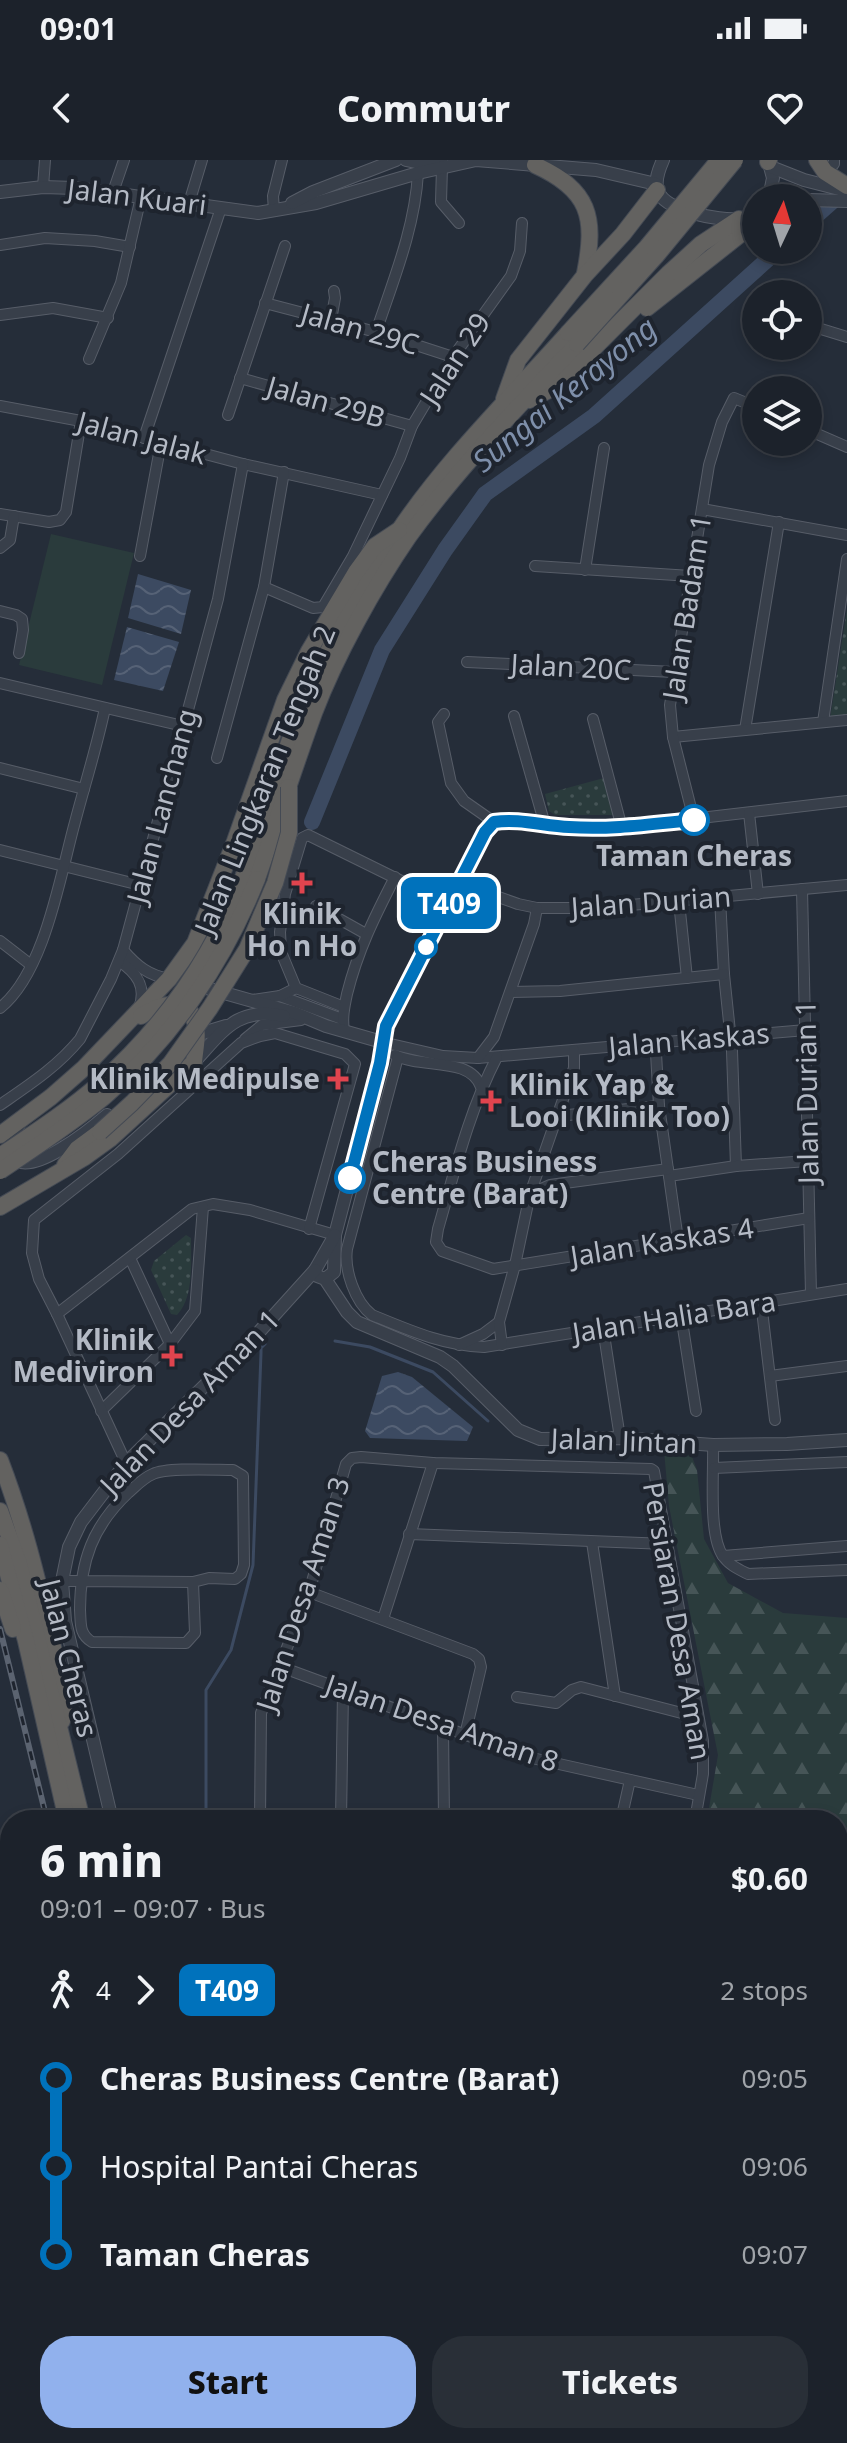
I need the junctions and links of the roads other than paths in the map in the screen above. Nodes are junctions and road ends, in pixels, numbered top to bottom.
1 (45, 160) edge
2 (124, 160) edge
3 (202, 160) edge
4 (282, 160) edge
5 (383, 160) edge
6 (405, 160) edge
7 (476, 160) edge
8 (663, 160) edge
9 (719, 160) edge
10 (735, 160) edge
11 (769, 162) edge
12 (535, 165) junction
13 (442, 167) junction
14 (372, 169) junction
15 (418, 173) junction
16 (837, 182) edge
17 (772, 184) edge
18 (43, 187) junction
19 (657, 187) junction
20 (354, 190) junction
21 (0, 192) edge
22 (113, 192) junction
23 (141, 197) junction
24 (189, 203) junction
25 (221, 208) junction
26 (274, 211) junction
27 (742, 218) edge
28 (739, 219) junction
29 (459, 223) dead end
30 (522, 223) dead end
31 (742, 233) edge
32 (0, 245) edge
33 (285, 246) dead end
34 (130, 247) junction
35 (585, 275) junction
36 (334, 291) dead end
37 (265, 303) junction
38 (0, 315) edge
39 (108, 318) junction
40 (331, 320) junction
41 (822, 329) edge
42 (376, 332) junction
43 (609, 333) junction
44 (847, 337) edge
45 (573, 338) junction
46 (453, 357) junction
47 (89, 359) dead end
48 (240, 378) junction
49 (742, 401) edge
50 (502, 404) junction
51 (521, 404) junction
52 (0, 406) edge
53 (228, 415) dead end
54 (81, 421) junction
55 (412, 426) junction
56 (822, 436) edge
57 (144, 438) junction
58 (161, 443) junction
59 (847, 447) edge
60 (604, 448) dead end
61 (243, 464) junction
62 (284, 472) junction
63 (382, 495) junction
64 (702, 509) junction
65 (0, 514) edge
66 (14, 516) junction
67 (779, 522) junction
68 (399, 530) junction
69 (847, 535) edge
70 (0, 548) edge
71 (140, 556) dead end
72 (847, 559) edge
73 (535, 566) dead end
74 (585, 570) junction
75 (691, 576) junction
76 (264, 587) junction
77 (844, 599) edge
78 (0, 611) edge
79 (19, 653) dead end
80 (467, 662) dead end
81 (674, 672) junction
82 (0, 683) edge
83 (105, 708) junction
84 (444, 714) dead end
85 (514, 716) dead end
86 (593, 719) dead end
87 (847, 720) edge
88 (823, 722) junction
89 (183, 726) junction
90 (745, 730) junction
91 (673, 737) junction
92 (217, 758) dead end
93 (0, 768) edge
94 (289, 787) junction
95 (84, 789) junction
96 (847, 801) edge
97 (749, 813) junction
98 (694, 820) junction
99 (494, 822) junction
100 (545, 825) junction
101 (622, 828) junction
102 (0, 850) edge
103 (63, 865) junction
104 (395, 877) junction
105 (459, 883) junction
106 (140, 885) junction
107 (847, 885) edge
108 (802, 889) junction
109 (758, 894) junction
110 (720, 898) junction
111 (679, 902) junction
112 (448, 904) junction
113 (316, 906) dead end
114 (537, 908) junction
115 (366, 934) junction
116 (0, 941) edge
117 (123, 950) junction
118 (119, 961) junction
119 (31, 965) junction
120 (724, 974) junction
121 (687, 978) junction
122 (111, 979) junction
123 (139, 979) junction
124 (169, 979) junction
125 (209, 988) junction
126 (296, 988) junction
127 (511, 992) junction
128 (280, 996) junction
129 (252, 1000) junction
130 (344, 1007) junction
131 (0, 1008) edge
132 (133, 1018) junction
133 (301, 1020) junction
134 (343, 1025) junction
135 (326, 1026) junction
136 (221, 1030) junction
137 (806, 1030) junction
138 (196, 1035) junction
139 (730, 1035) junction
140 (494, 1037) junction
141 (667, 1041) junction
142 (382, 1042) junction
143 (241, 1043) junction
144 (644, 1043) junction
145 (574, 1050) junction
146 (656, 1053) junction
147 (398, 1057) junction
148 (497, 1057) junction
149 (478, 1058) junction
150 (194, 1062) junction
151 (481, 1087) junction
152 (185, 1096) junction
153 (149, 1104) junction
154 (0, 1105) edge
155 (659, 1106) junction
156 (558, 1116) junction
157 (22, 1119) junction
158 (0, 1135) edge
159 (0, 1156) edge
160 (808, 1161) junction
161 (736, 1166) junction
162 (61, 1169) junction
163 (0, 1171) edge
164 (668, 1172) junction
165 (530, 1194) junction
166 (3, 1202) edge
167 (203, 1207) junction
168 (809, 1218) junction
169 (309, 1229) junction
170 (335, 1235) junction
171 (678, 1240) junction
172 (130, 1258) junction
173 (515, 1265) junction
174 (317, 1266) junction
175 (493, 1269) junction
176 (331, 1274) junction
177 (847, 1289) edge
178 (508, 1290) junction
179 (811, 1294) junction
180 (761, 1302) junction
181 (57, 1314) junction
182 (681, 1315) junction
183 (499, 1322) junction
184 (603, 1328) junction
185 (170, 1344) junction
186 (502, 1345) junction
187 (458, 1346) junction
188 (847, 1366) edge
189 (770, 1376) junction
190 (101, 1411) junction
191 (696, 1411) dead end
192 (775, 1420) dead end
193 (620, 1438) junction
194 (847, 1440) edge
195 (713, 1445) junction
196 (0, 1460) edge
197 (847, 1462) edge
198 (126, 1463) junction
199 (433, 1463) junction
200 (714, 1468) junction
201 (0, 1511) edge
202 (409, 1534) junction
203 (592, 1542) junction
204 (667, 1544) junction
205 (0, 1545) edge
206 (847, 1546) edge
207 (723, 1556) junction
208 (847, 1570) edge
209 (62, 1581) junction
210 (80, 1581) junction
211 (193, 1582) junction
212 (0, 1590) edge
213 (309, 1592) junction
214 (24, 1609) junction
215 (383, 1619) junction
216 (26, 1641) junction
217 (281, 1667) junction
218 (343, 1691) junction
219 (615, 1696) junction
220 (517, 1697) dead end
221 (697, 1717) junction
222 (443, 1727) junction
223 (60, 1731) junction
224 (465, 1735) junction
225 (630, 1780) junction
226 (698, 1795) junction
227 (65, 1810) edge
228 (80, 1810) edge
229 (110, 1810) edge
230 (260, 1810) edge
231 (341, 1810) edge
232 (444, 1810) edge
233 (623, 1810) edge
234 (696, 1810) edge

1 - 18 street
2 - 22 street
3 - 24 street
4 - 26 street
5 - 14 street
6 - 7 street
6 - 14 street, Jalan Kuari
6 - 20 street
7 - 12 street, Jalan Kuari
7 - 13 street, Jalan Kuari
8 - 19 street
9 - 45 highway, Jalan Lingkaran Tengah 2, bridge
10 - 45 highway, Jalan Lingkaran Tengah 2, bridge
11 - 16 street
11 - 17 street
12 - 19 street, Jalan Kuari
12 - 35 highway
13 - 15 street, Jalan Kuari
13 - 29 street
14 - 26 street, Jalan Kuari
15 - 20 street, Jalan Kuari
15 - 42 street
18 - 21 street, Jalan Kuari
18 - 22 street, Jalan Kuari
19 - 28 street
19 - 35 highway
20 - 26 street, Jalan Kuari
22 - 23 street, Jalan Kuari
23 - 24 street, Jalan Kuari
23 - 34 street
24 - 25 street, Jalan Kuari
25 - 26 street, Jalan Kuari
25 - 57 street
27 - 28 street
28 - 43 highway
30 - 46 street, Jalan 29
31 - 43 highway
32 - 34 street
33 - 37 street
34 - 39 street
35 - 50 highway
36 - 40 street
37 - 40 street, Jalan 29C
37 - 48 street
38 - 39 street
39 - 47 street
40 - 42 street, Jalan 29C
41 - 44 street
42 - 46 street, Jalan 29C
43 - 51 highway
45 - 50 highway, Jalan Lingkaran Tengah 2
45 - 51 highway, Jalan Lingkaran Tengah 2
46 - 55 street, Jalan 29
48 - 53 street
48 - 55 street, Jalan 29B
49 - 64 street, Jalan Badam 1
50 - 68 highway, Jalan Lingkaran Tengah 2
51 - 94 highway, Jalan Lingkaran Tengah 2
52 - 54 street, Jalan Jalak
54 - 57 street, Jalan Jalak
54 - 66 street
55 - 63 street, Jalan 29
56 - 59 street
57 - 58 street, Jalan Jalak
58 - 61 street, Jalan Jalak
58 - 71 street
60 - 74 street
61 - 62 street, Jalan Jalak
61 - 89 street, Jalan Lanchang
62 - 63 street, Jalan Jalak
62 - 76 street
63 - 76 street, Jalan 29
64 - 67 street
64 - 75 street, Jalan Badam 1
65 - 66 street
66 - 70 street
67 - 69 street
67 - 90 street
68 - 124 highway
68 - 159 highway, Jalan Lingkaran Tengah 2, bridge
72 - 77 street
73 - 74 street
74 - 75 street
75 - 81 street, Jalan Badam 1
76 - 92 street
77 - 88 street
78 - 79 street
80 - 81 street, Jalan 20C
81 - 91 street, Jalan Badam 1
82 - 83 street
83 - 89 street
83 - 95 street
84 - 99 street
85 - 100 street
86 - 101 street
87 - 88 street
88 - 90 street
89 - 106 street, Jalan Lanchang
90 - 91 street
91 - 98 street, Jalan Badam 1
93 - 95 street
94 - 162 highway, bridge
94 - 163 highway, Jalan Lingkaran Tengah 2, bridge
95 - 103 street
96 - 97 street
97 - 98 street
97 - 109 street
98 - 101 street
99 - 100 street
99 - 105 street
100 - 101 street
102 - 103 street
103 - 106 street
103 - 119 street
104 - 112 street
104 - 115 street
104 - 126 street
105 - 112 street
105 - 114 street, Jalan Durian
106 - 117 street, Jalan Lanchang
107 - 108 street, Jalan Durian
108 - 109 street, Jalan Durian
108 - 137 street, Jalan Durian 1
109 - 110 street, Jalan Durian
110 - 111 street, Jalan Durian
110 - 120 street
111 - 114 street, Jalan Durian
111 - 121 street
112 - 142 street
113 - 115 street
114 - 127 street
115 - 130 street
116 - 119 street
117 - 118 street, Jalan Lanchang
117 - 124 street
118 - 122 street, Jalan Lanchang
118 - 123 street
119 - 131 street
120 - 121 street
120 - 139 street
121 - 127 street
122 - 123 street
122 - 154 street, Jalan Lanchang
123 - 132 street
124 - 125 street, Jalan Kaskas
124 - 132 highway
125 - 129 street, Jalan Kaskas
125 - 136 street
126 - 128 street
126 - 130 street
127 - 140 street
128 - 129 street
128 - 134 street
129 - 135 street, Jalan Kaskas
130 - 134 street
132 - 138 highway
132 - 157 highway
133 - 135 street
133 - 136 street
133 - 143 street
134 - 135 street, Jalan Kaskas
134 - 142 street, Jalan Kaskas
136 - 138 street
136 - 150 street
137 - 139 street, Jalan Kaskas
137 - 160 street, Jalan Durian 1
138 - 150 highway
138 - 157 street
139 - 141 street, Jalan Kaskas
139 - 161 street
140 - 148 street
140 - 149 street
141 - 144 street, Jalan Kaskas
141 - 146 street
142 - 147 street, Jalan Kaskas
142 - 149 street, Jalan Kaskas
142 - 170 street
143 - 152 street
143 - 169 street
144 - 145 street, Jalan Kaskas
144 - 146 street
145 - 148 street, Jalan Kaskas
145 - 156 street
146 - 155 street
147 - 151 street
147 - 187 street, Jalan Halia Bara
148 - 149 street, Jalan Kaskas
148 - 151 street
150 - 153 highway
151 - 175 street
152 - 153 street
152 - 181 street
153 - 162 highway
155 - 156 street
155 - 164 street
156 - 165 street
157 - 158 highway
160 - 161 street
160 - 168 street, Jalan Durian 1
161 - 164 street
162 - 166 highway
164 - 165 street
164 - 171 street
165 - 173 street
167 - 169 street
167 - 172 street
167 - 185 street
168 - 171 street, Jalan Kaskas 4
168 - 179 street, Jalan Durian 1
169 - 170 street
170 - 174 street
170 - 176 street
171 - 173 street, Jalan Kaskas 4
172 - 181 street
172 - 185 street
173 - 175 street
173 - 178 street
174 - 176 street
174 - 198 street, Jalan Desa Aman 1
175 - 178 street
176 - 193 street, Jalan Jintan
177 - 179 street, Jalan Halia Bara
178 - 183 street
179 - 180 street, Jalan Halia Bara
180 - 182 street, Jalan Halia Bara
180 - 189 street
181 - 190 street
182 - 184 street, Jalan Halia Bara
182 - 191 street
183 - 186 street
183 - 187 street
184 - 186 street, Jalan Halia Bara
184 - 193 street
185 - 190 street
186 - 187 street, Jalan Halia Bara
188 - 189 street
189 - 192 street
190 - 198 street
193 - 195 street, Jalan Jintan
194 - 195 street, Jalan Jintan
195 - 200 street
196 - 223 highway
197 - 200 street, Jalan Jintan
198 - 209 street, Jalan Desa Aman 1
199 - 202 street
199 - 204 street, Persiaran Desa Aman
199 - 213 street, Jalan Desa Aman 3
200 - 207 street
201 - 214 highway, Jalan Cheras
202 - 203 street
202 - 215 street
203 - 204 street
203 - 219 street
204 - 221 street, Persiaran Desa Aman
205 - 214 highway, Jalan Cheras
206 - 207 street
207 - 208 street
209 - 210 street
209 - 229 street, Jalan Desa Aman 1
210 - 211 street
210 - 211 street
210 - 211 street
212 - 216 highway
213 - 215 street
213 - 217 street, Jalan Desa Aman 3
214 - 216 highway, Jalan Cheras
214 - 223 highway, Jalan Cheras
215 - 224 street
216 - 227 highway, Jalan Cheras
217 - 218 street, Jalan Desa Aman 8
217 - 230 street, Jalan Desa Aman 3
218 - 222 street, Jalan Desa Aman 8
218 - 231 street
219 - 220 street
219 - 221 street
221 - 226 street, Persiaran Desa Aman
222 - 224 street, Jalan Desa Aman 8
222 - 232 street
223 - 228 highway, Jalan Cheras
224 - 225 street, Jalan Desa Aman 8
225 - 226 street, Jalan Desa Aman 8
225 - 233 street
226 - 234 street, Persiaran Desa Aman

